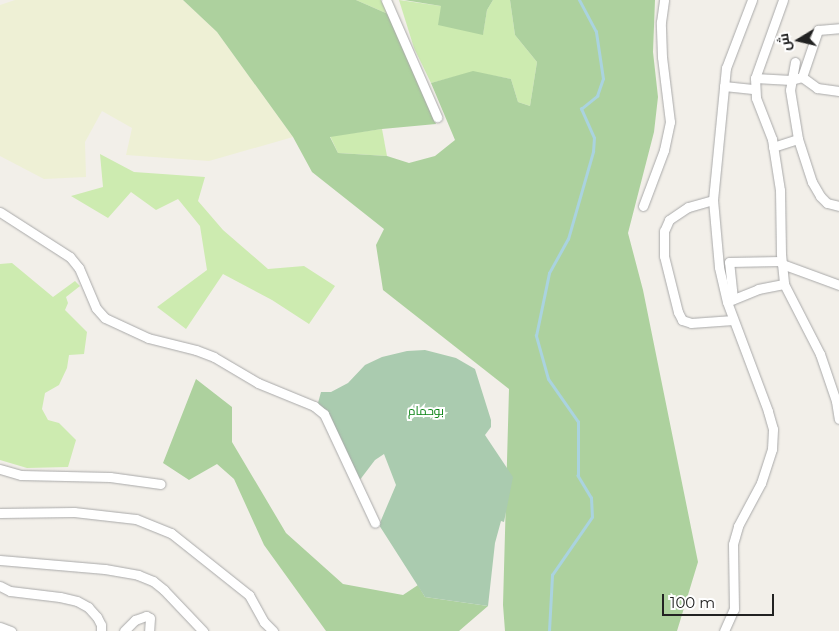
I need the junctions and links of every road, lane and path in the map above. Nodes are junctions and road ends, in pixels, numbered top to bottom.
1 (386, 0) edge
2 (664, 0) edge
3 (752, 0) edge
4 (783, 0) edge
5 (839, 28) edge
6 (795, 62) dead end
7 (802, 77) junction
8 (755, 78) junction
9 (791, 80) junction
10 (724, 86) junction
11 (755, 89) junction
12 (839, 91) edge
13 (437, 117) dead end
14 (798, 139) junction
15 (773, 147) junction
16 (714, 200) junction
17 (643, 206) dead end
18 (839, 206) edge
19 (0, 212) edge
20 (719, 261) junction
21 (728, 262) junction
22 (781, 263) junction
23 (784, 284) junction
24 (839, 286) edge
25 (730, 301) junction
26 (733, 320) junction
27 (839, 419) edge
28 (0, 469) edge
29 (161, 484) dead end
30 (0, 512) edge
31 (375, 523) dead end
32 (0, 560) edge
33 (0, 586) edge
34 (0, 627) edge
35 (11, 631) edge
36 (101, 631) edge
37 (124, 631) edge
38 (149, 631) edge
39 (203, 631) edge
40 (273, 631) edge
41 (724, 631) edge

1 - 13 street
2 - 17 street
3 - 10 street
4 - 8 street
5 - 7 street
6 - 9 street
7 - 9 street
7 - 12 street
8 - 9 street
8 - 11 street
9 - 14 street
10 - 11 street
10 - 16 street
11 - 15 street
14 - 15 street
14 - 18 street
15 - 22 street
16 - 20 street
16 - 26 street
19 - 31 street
20 - 21 street
20 - 25 street
21 - 22 street
21 - 25 street
22 - 23 street
22 - 24 street
23 - 25 street
23 - 27 street
25 - 26 street
26 - 41 street
28 - 29 street
30 - 40 street
32 - 39 street
33 - 36 street
34 - 35 street
37 - 38 street

